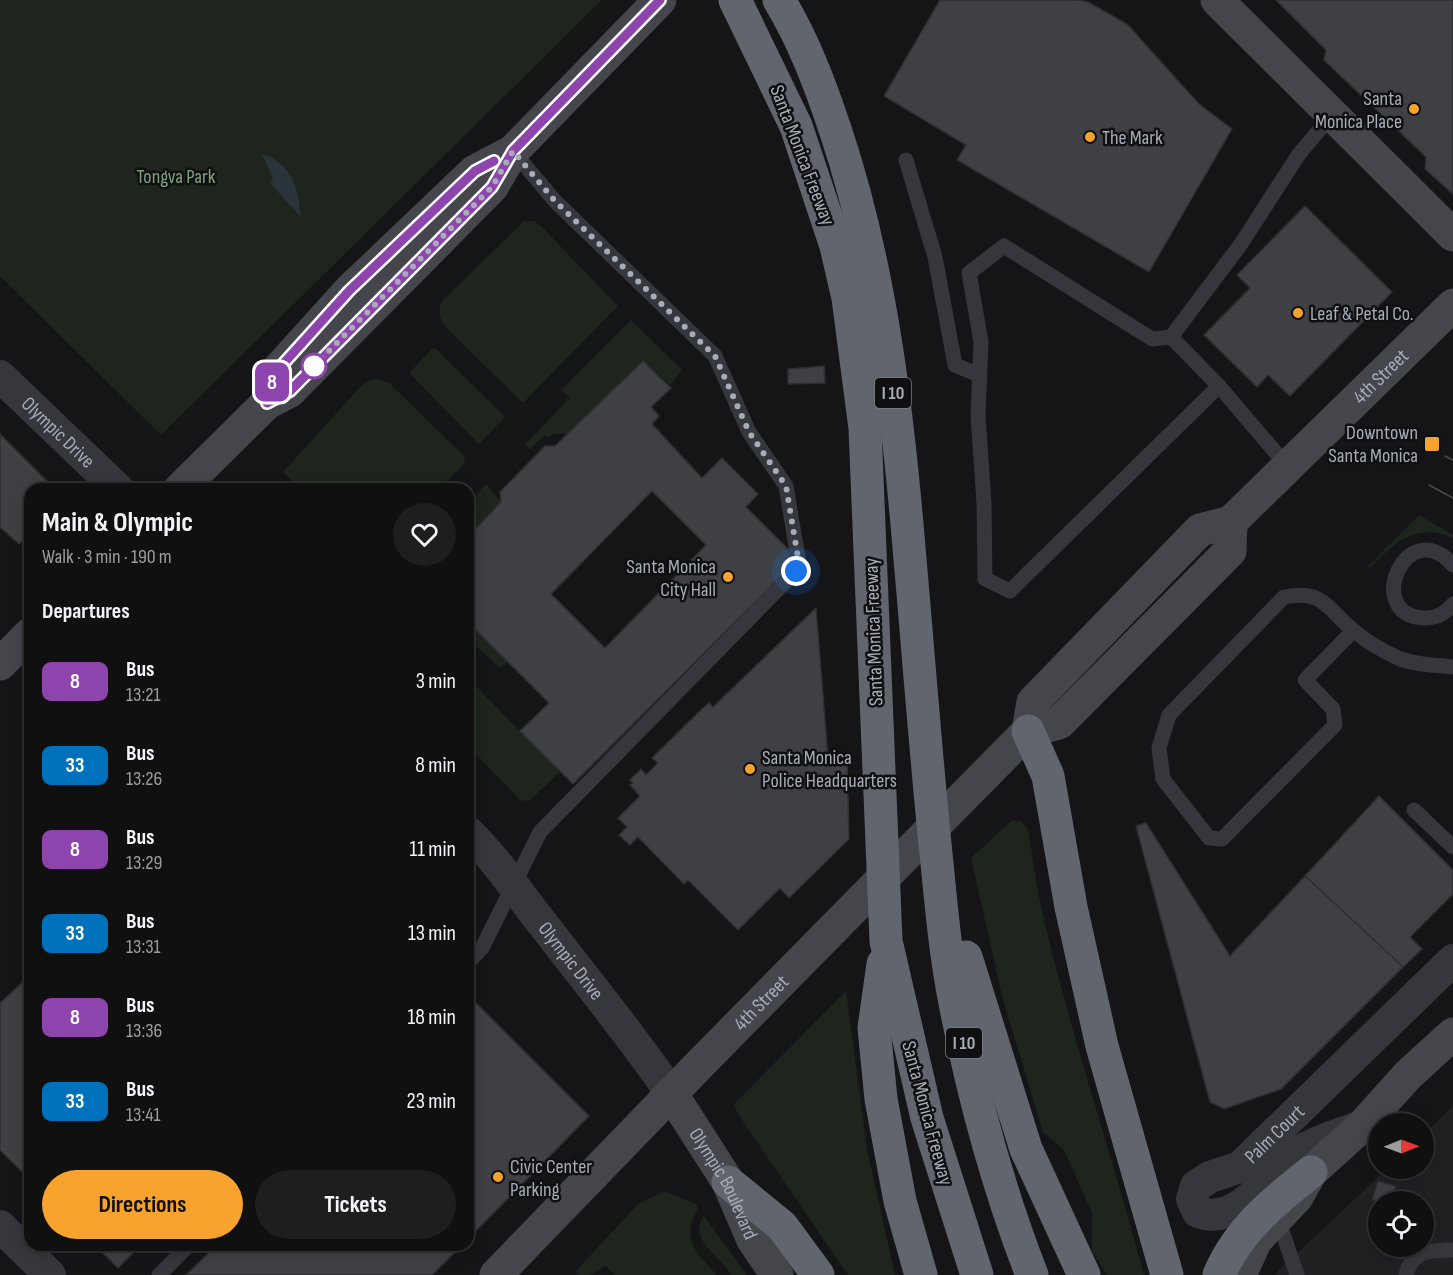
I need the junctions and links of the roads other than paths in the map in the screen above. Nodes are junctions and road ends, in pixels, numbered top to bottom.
1 (660, 0) edge
2 (735, 0) edge
3 (778, 0) edge
4 (1217, 0) edge
5 (1332, 115) junction
6 (513, 151) junction
7 (906, 160) dead end
8 (1453, 236) edge
9 (1453, 305) edge
10 (1171, 337) junction
11 (979, 375) junction
12 (0, 376) edge
13 (1219, 386) junction
14 (1288, 467) junction
15 (112, 483) edge
16 (186, 483) edge
17 (1453, 565) edge
18 (1453, 604) edge
19 (1353, 631) junction
20 (24, 640) edge
21 (0, 664) edge
22 (1453, 667) edge
23 (1028, 732) junction
24 (931, 804) junction
25 (1414, 810) dead end
26 (474, 839) edge
27 (1453, 847) edge
28 (514, 884) junction
29 (886, 941) junction
30 (474, 957) edge
31 (1453, 960) edge
32 (1449, 1035) edge
33 (671, 1093) junction
34 (1363, 1125) junction
35 (1311, 1172) junction
36 (728, 1182) junction
37 (1278, 1219) junction
38 (2, 1232) edge
39 (1453, 1250) edge
40 (183, 1251) edge
41 (50, 1275) edge
42 (159, 1275) edge
43 (496, 1275) edge
44 (777, 1275) edge
45 (818, 1275) edge
46 (921, 1275) edge
47 (977, 1275) edge
48 (1032, 1275) edge
49 (1084, 1275) edge
50 (1167, 1275) edge
51 (1219, 1275) edge
52 (1240, 1275) edge
53 (1297, 1275) edge
54 (1406, 1275) edge

1 - 6 main road
2 - 29 highway, Santa Monica Freeway / I 10
3 - 24 highway, Santa Monica Freeway / I 10
4 - 5 main road
5 - 8 main road
5 - 10 lane
6 - 16 main road
6 - 28 lane
7 - 11 lane
9 - 14 main road, 4th Street
10 - 11 lane
10 - 13 lane
11 - 13 lane
12 - 15 street, Olympic Drive
13 - 14 lane
14 - 23 main road, 4th Street
17 - 18 lane
19 - 19 lane
19 - 22 lane
20 - 21 main road
23 - 33 main road, 4th Street
23 - 50 highway
24 - 48 highway, Santa Monica Freeway / I 10
24 - 49 highway
25 - 27 lane
26 - 28 street, Olympic Drive
28 - 30 lane
28 - 33 street, Olympic Drive
29 - 46 highway
29 - 47 highway, Santa Monica Freeway / I 10
31 - 34 street, Palm Court
32 - 34 main road
33 - 36 main road, Olympic Boulevard
33 - 43 main road, 4th Street
34 - 35 main road
35 - 37 main road
35 - 51 highway
36 - 44 main road, Olympic Boulevard
36 - 45 highway
37 - 52 main road
37 - 53 lane
38 - 41 street
39 - 54 lane
40 - 42 lane

